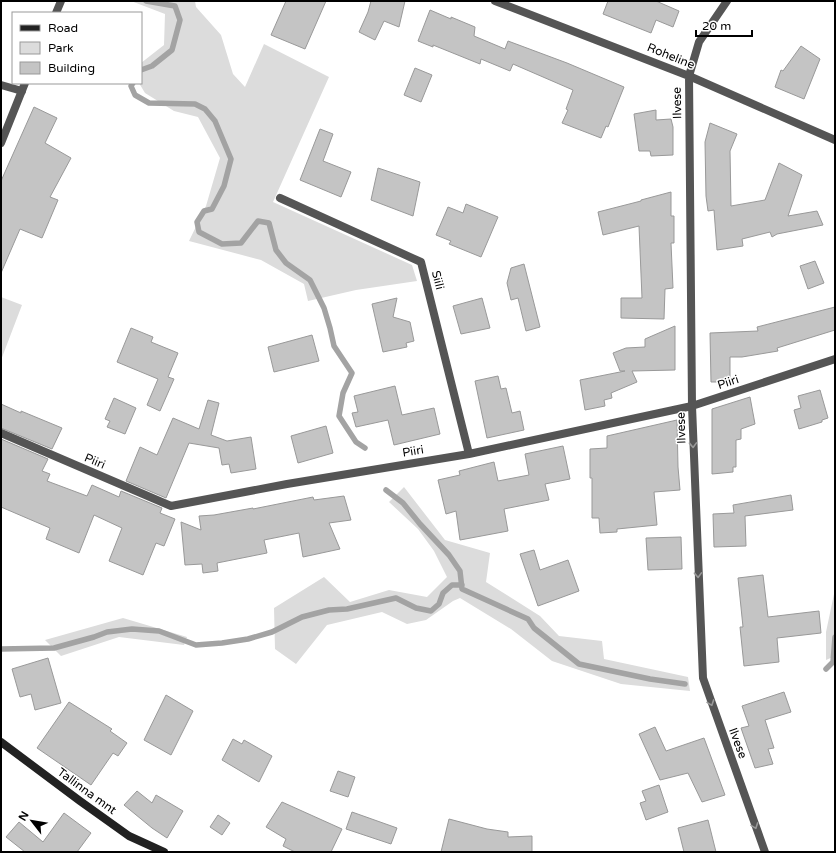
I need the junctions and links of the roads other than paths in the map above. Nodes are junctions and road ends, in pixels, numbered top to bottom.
1 (61, 1) edge
2 (495, 1) edge
3 (727, 1) edge
4 (56, 12) edge
5 (689, 76) junction
6 (1, 85) edge
7 (23, 87) edge
8 (835, 140) edge
9 (1, 143) edge
10 (280, 198) dead end
11 (835, 359) edge
12 (692, 406) junction
13 (1, 433) edge
14 (469, 454) junction
15 (1, 742) edge
16 (164, 852) edge
17 (765, 852) edge

1 - 4 street
2 - 5 street, Roheline
3 - 5 street, Ilvese
5 - 8 street, Roheline
5 - 12 street, Ilvese
6 - 7 street
7 - 9 street
10 - 14 street, Siili
11 - 12 street, Piiri
12 - 14 street, Piiri
12 -> 17 street, Ilvese
13 - 14 street, Piiri
15 - 16 main road, Tallinna mnt

